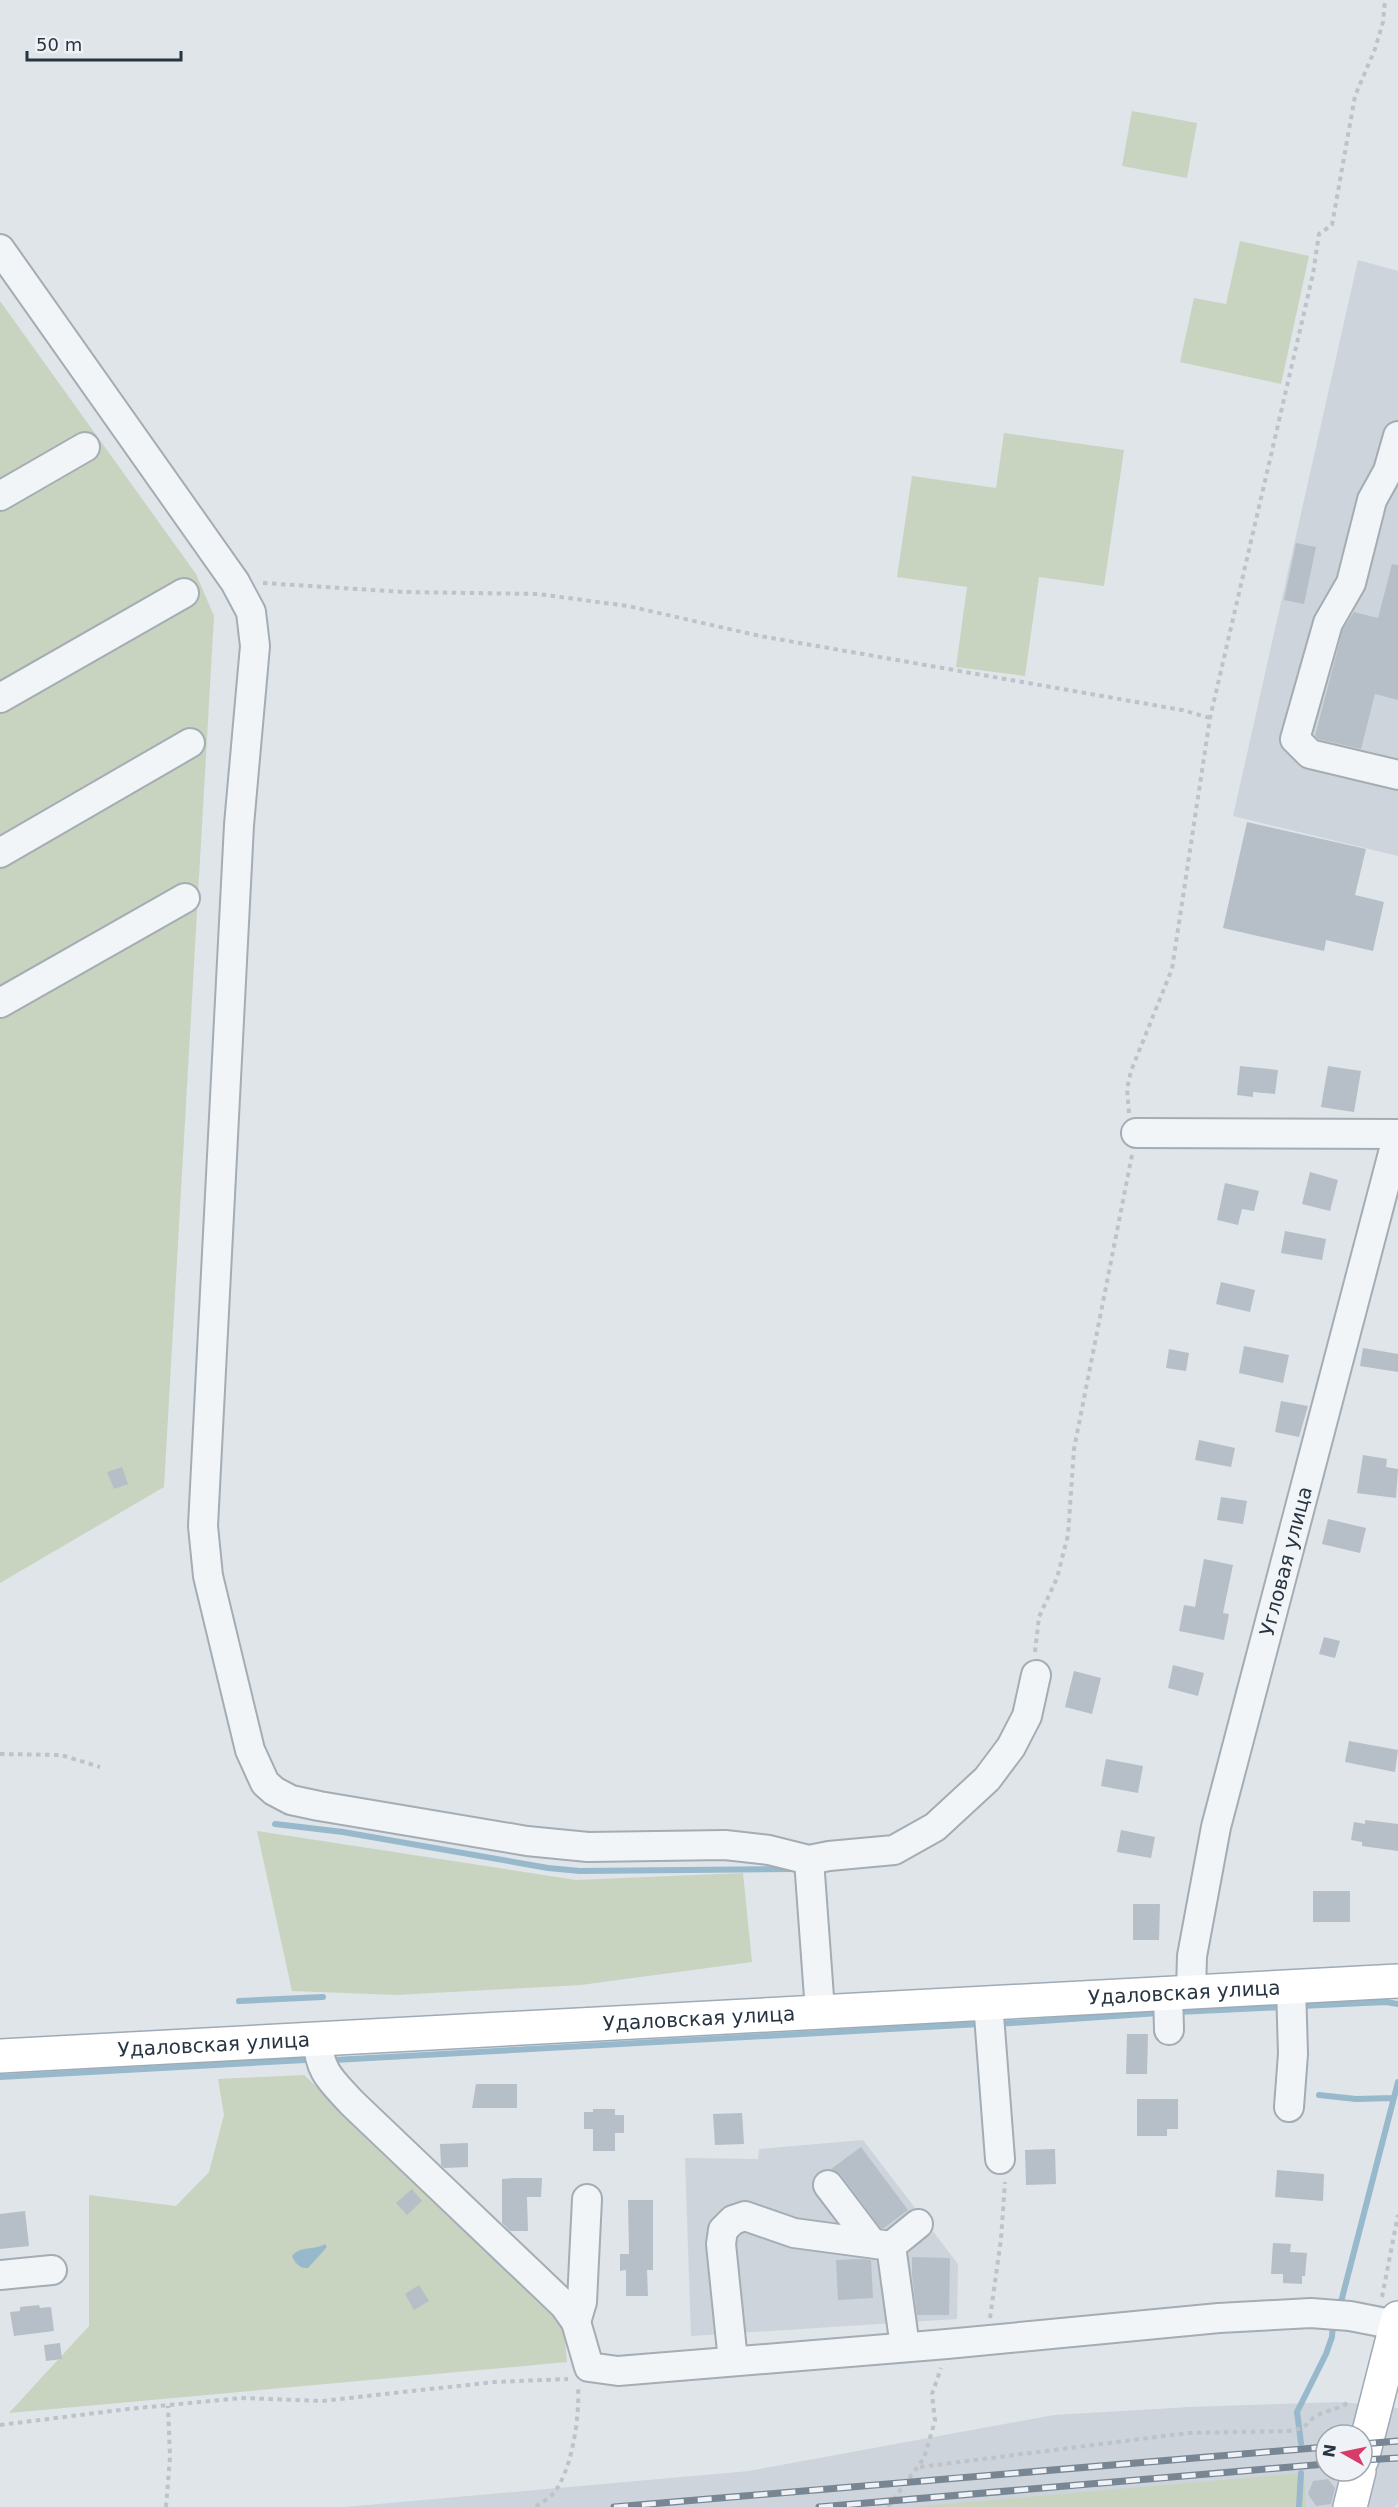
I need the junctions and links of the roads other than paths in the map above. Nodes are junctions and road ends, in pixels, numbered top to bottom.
1 (0, 249) edge
2 (1398, 436) edge
3 (85, 447) dead end
4 (0, 495) edge
5 (183, 592) dead end
6 (0, 698) edge
7 (190, 742) dead end
8 (1398, 776) edge
9 (0, 853) edge
10 (185, 898) dead end
11 (0, 1003) edge
12 (1136, 1133) road end
13 (1397, 1134) edge
14 (1036, 1675) road end
15 (809, 1860) junction
16 (1398, 1981) edge
17 (1291, 1986) junction
18 (1180, 1992) junction
19 (988, 2002) junction
20 (820, 2011) junction
21 (1169, 2030) dead end
22 (317, 2038) junction
23 (0, 2056) edge
24 (1289, 2107) dead end
25 (1000, 2159) road end
26 (828, 2185) dead end
27 (587, 2199) dead end
28 (918, 2224) dead end
29 (881, 2244) junction
30 (52, 2270) dead end
31 (0, 2275) edge
32 (576, 2322) junction
33 (1397, 2322) edge
34 (905, 2347) junction
35 (733, 2361) junction
36 (1371, 2423) edge
37 (1356, 2483) edge
38 (1350, 2507) edge

1 - 15 street
2 - 8 street
3 - 4 street
5 - 6 street
7 - 9 street
10 - 11 street
12 - 13 street
13 - 18 street, Угловая улица
14 - 15 street
15 - 20 street
16 - 17 main road, Удаловская улица
17 - 18 main road, Удаловская улица
17 - 24 street
18 - 19 main road, Удаловская улица
18 - 21 street, Угловая улица
19 - 20 main road, Удаловская улица
19 - 25 street
20 - 22 main road, Удаловская улица
22 - 23 main road, Удаловская улица
22 - 32 street
26 - 29 street
27 - 32 street
28 - 29 street
29 - 34 street
29 - 35 street
30 - 31 street
32 - 35 street
33 - 34 street
33 - 36 main road
34 - 35 street
37 - 38 main road

